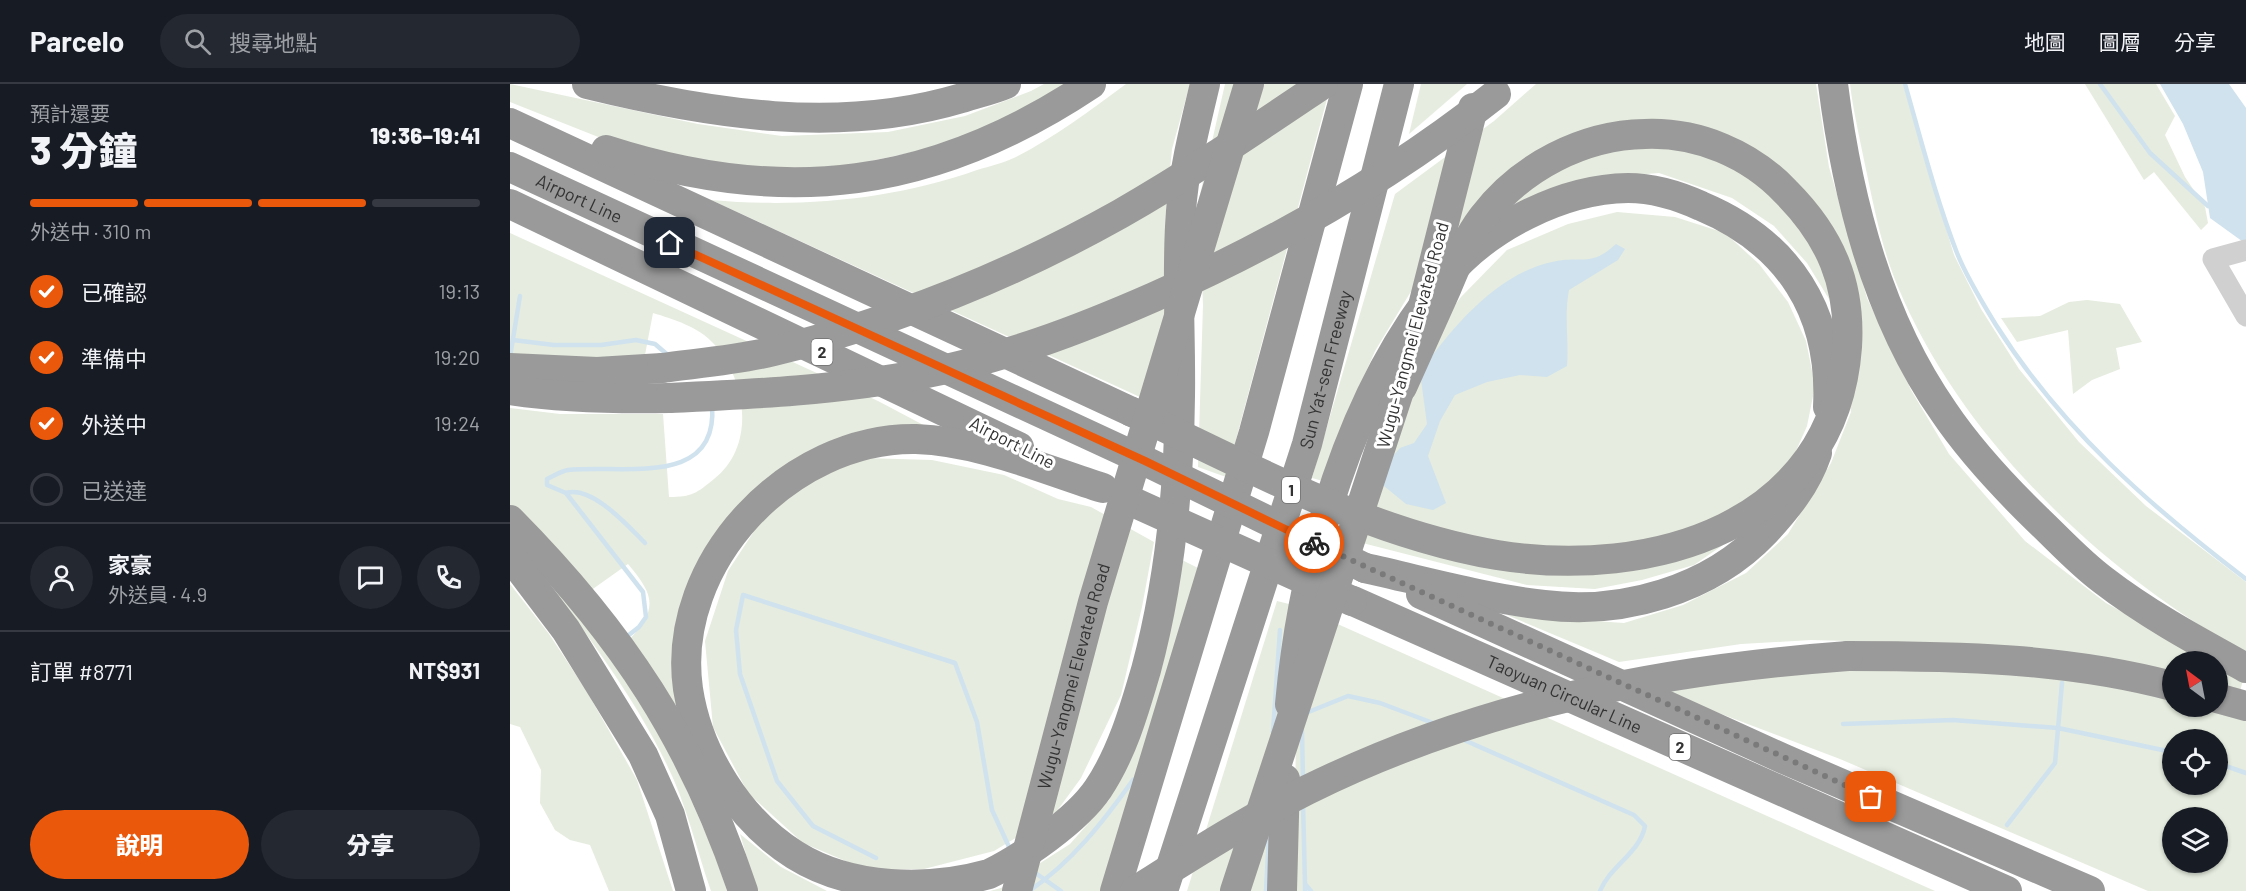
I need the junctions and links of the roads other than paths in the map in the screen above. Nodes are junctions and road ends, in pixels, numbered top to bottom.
1 (587, 84) edge
2 (1006, 84) edge
3 (1091, 84) edge
4 (1205, 84) edge
5 (1249, 84) edge
6 (1323, 84) edge
7 (1348, 84) edge
8 (1399, 84) edge
9 (1833, 84) edge
10 (1494, 88) edge
11 (510, 116) edge
12 (510, 123) edge
13 (510, 167) edge
14 (510, 204) edge
15 (2246, 250) edge
16 (2246, 316) edge
17 (510, 368) edge
18 (1402, 387) junction
19 (510, 390) edge
20 (1103, 488) junction
21 (510, 520) edge
22 (510, 556) edge
23 (1365, 568) junction
24 (1353, 601) joint
25 (2246, 668) edge
26 (2162, 684) edge
27 (2228, 701) edge
28 (2246, 706) edge
29 (691, 891) edge
30 (744, 891) edge
31 (1017, 891) edge
32 (1115, 891) edge
33 (1135, 891) edge
34 (1163, 891) edge
35 (1235, 891) edge
36 (1282, 891) edge
37 (2007, 891) edge
38 (2090, 891) edge

1 - 2 highway
3 - 11 highway
4 - 20 highway
5 - 31 highway, Wugu-Yangmei Elevated Road, bridge
6 - 17 highway, bridge
7 - 32 highway
8 - 34 highway, Sun Yat-sen Freeway / 1
9 - 25 highway
10 - 18 highway, Wugu-Yangmei Elevated Road, bridge
10 - 19 highway, bridge
12 - 18 highway, bridge
13 - 23 highway, Airport Line / 2, bridge
14 - 20 highway, Airport Line / 2
15 - 16 street
18 - 35 highway, Wugu-Yangmei Elevated Road, bridge
20 - 24 highway, Airport Line / 2, bridge
21 - 30 highway
22 - 29 highway
23 - 36 highway
23 - 38 highway, Taoyuan Circular Line / 2
24 - 37 highway, Taoyuan Circular Line / 2
26 - 33 highway, bridge
27 - 28 highway

